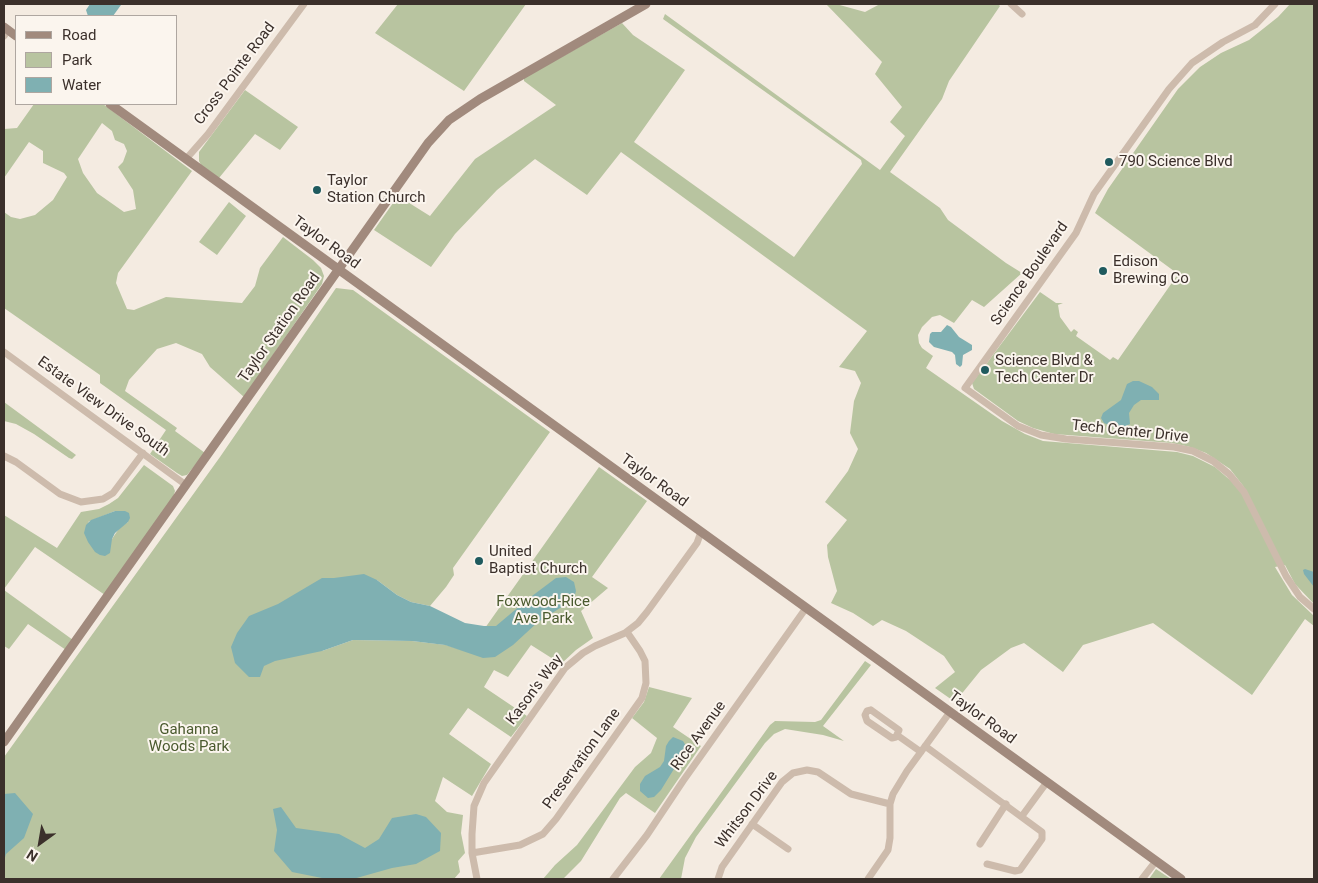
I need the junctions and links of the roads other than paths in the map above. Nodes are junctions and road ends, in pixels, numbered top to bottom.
1 (304, 4) edge
2 (646, 4) edge
3 (1012, 4) edge
4 (1275, 4) edge
5 (1022, 14) dead end
6 (111, 105) edge
7 (186, 159) junction
8 (339, 269) junction
9 (4, 352) edge
10 (965, 388) joint
11 (144, 453) junction
12 (4, 456) edge
13 (186, 484) junction
14 (701, 532) junction
15 (806, 608) junction
16 (1314, 609) edge
17 (627, 632) junction
18 (950, 712) junction
19 (897, 735) junction
20 (4, 742) edge
21 (923, 749) junction
22 (1047, 782) junction
23 (890, 804) junction
24 (1006, 804) junction
25 (1022, 816) junction
26 (752, 824) junction
27 (980, 844) dead end
28 (788, 849) dead end
29 (472, 852) junction
30 (1156, 861) junction
31 (987, 864) dead end
32 (477, 879) edge
33 (613, 879) edge
34 (718, 879) edge
35 (868, 879) edge
36 (1142, 879) edge
37 (1181, 879) edge

1 - 7 street, Cross Pointe Road
2 - 8 main road, Taylor Station Road
3 - 5 street
4 - 10 street, Science Boulevard
6 - 7 main road, Taylor Road
7 - 8 main road, Taylor Road
8 - 13 main road, Taylor Station Road
8 - 14 main road, Taylor Road
9 - 11 street, Estate View Drive South
10 - 16 street, Tech Center Drive
11 - 12 street
11 - 13 street, Estate View Drive South
13 - 20 main road, Taylor Station Road
14 - 15 main road, Taylor Road
14 - 17 street, Kason's Way
15 - 18 main road, Taylor Road
15 - 33 street, Rice Avenue
17 - 29 street, Kason's Way
17 - 29 street, Preservation Lane
18 - 21 street
18 - 22 main road, Taylor Road
19 - 19 street
19 - 21 street
21 - 23 street
21 - 24 street
22 - 25 street
22 - 30 main road, Taylor Road
23 - 26 street, Whitson Drive
23 - 35 street
24 - 25 street
24 - 27 street
25 - 31 street
26 - 28 street
26 - 34 street, Whitson Drive
29 - 32 street, Kason's Way
30 - 36 street
30 - 37 main road, Taylor Road

